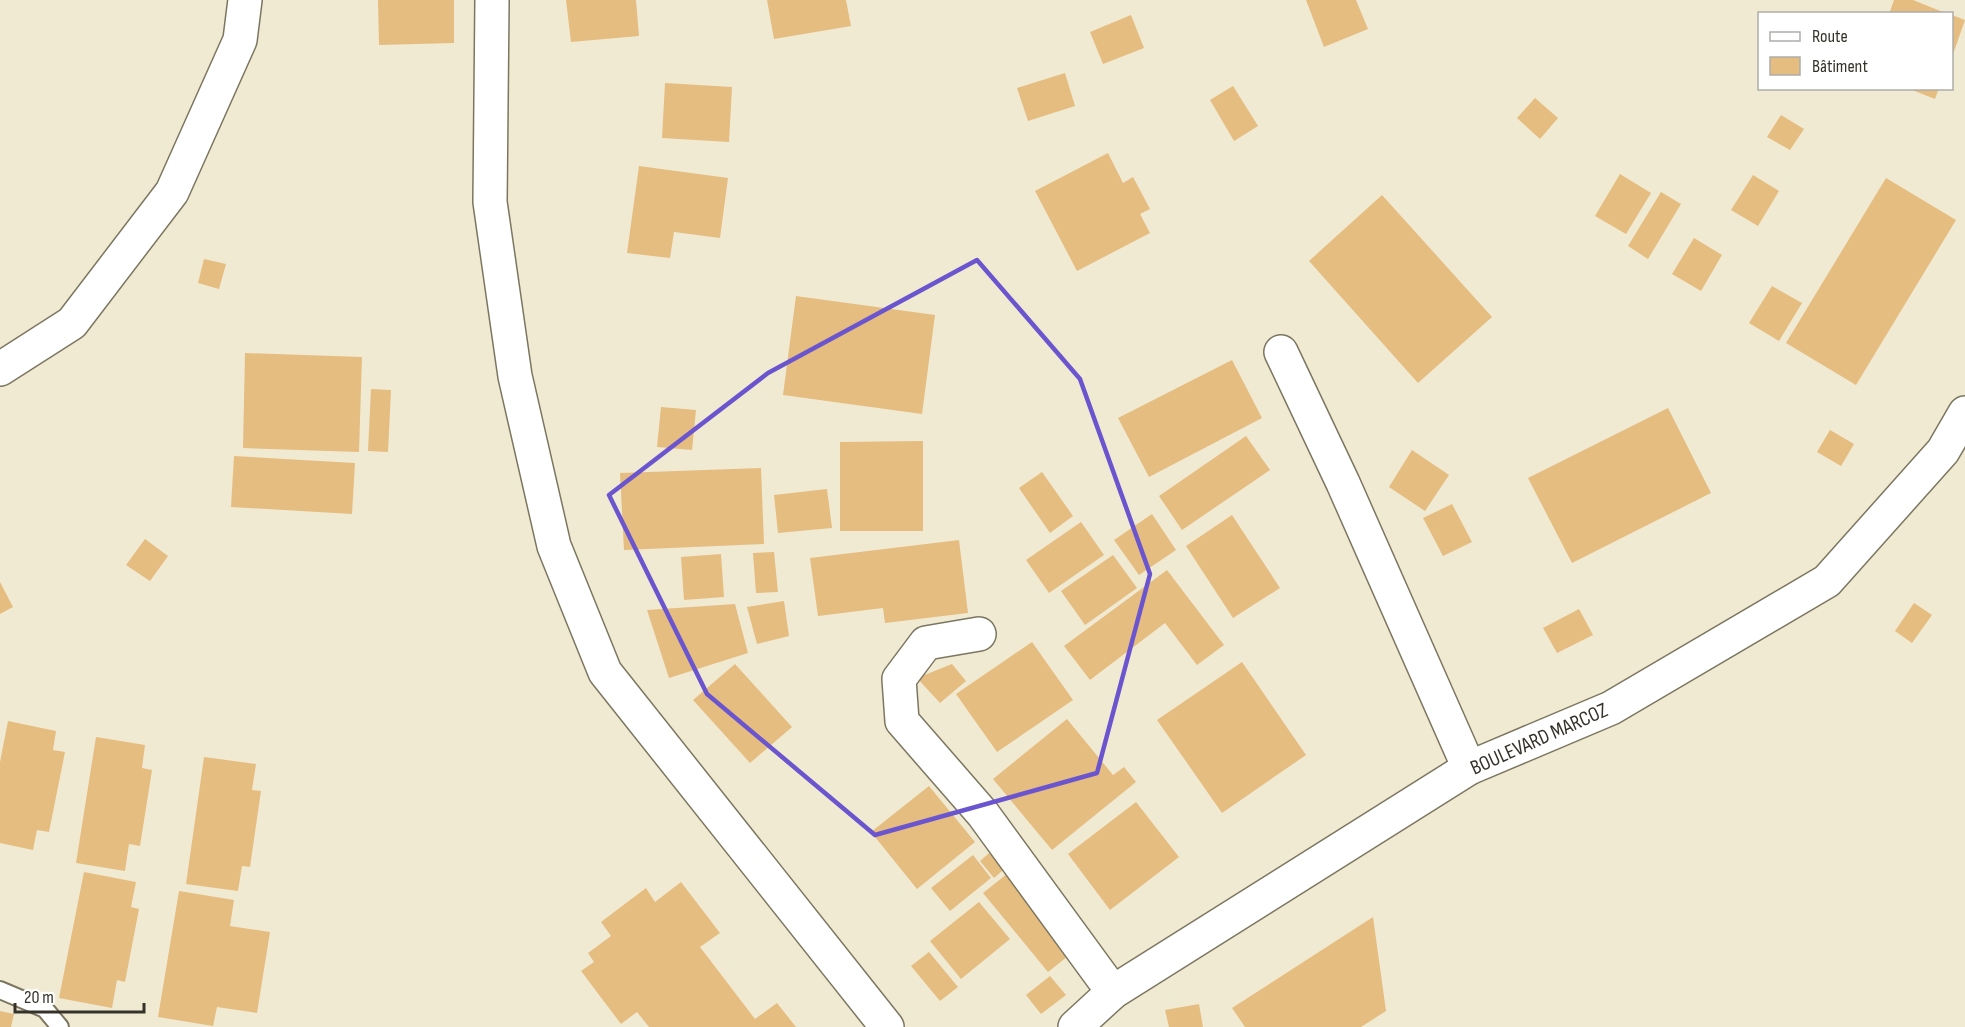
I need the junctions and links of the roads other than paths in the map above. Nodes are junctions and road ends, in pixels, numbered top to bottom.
1 (245, 0) edge
2 (492, 0) edge
3 (1281, 352) dead end
4 (0, 369) edge
5 (1965, 412) edge
6 (979, 634) dead end
7 (1469, 768) junction
8 (0, 990) edge
9 (1113, 992) junction
10 (60, 1027) edge
11 (887, 1027) edge
12 (1075, 1027) edge

1 - 4 street
2 - 11 street
3 - 7 street
5 - 7 street, BOULEVARD MARCOZ
6 - 9 street
7 - 9 street, BOULEVARD MARCOZ
8 - 10 lane
9 - 12 street, BOULEVARD MARCOZ

